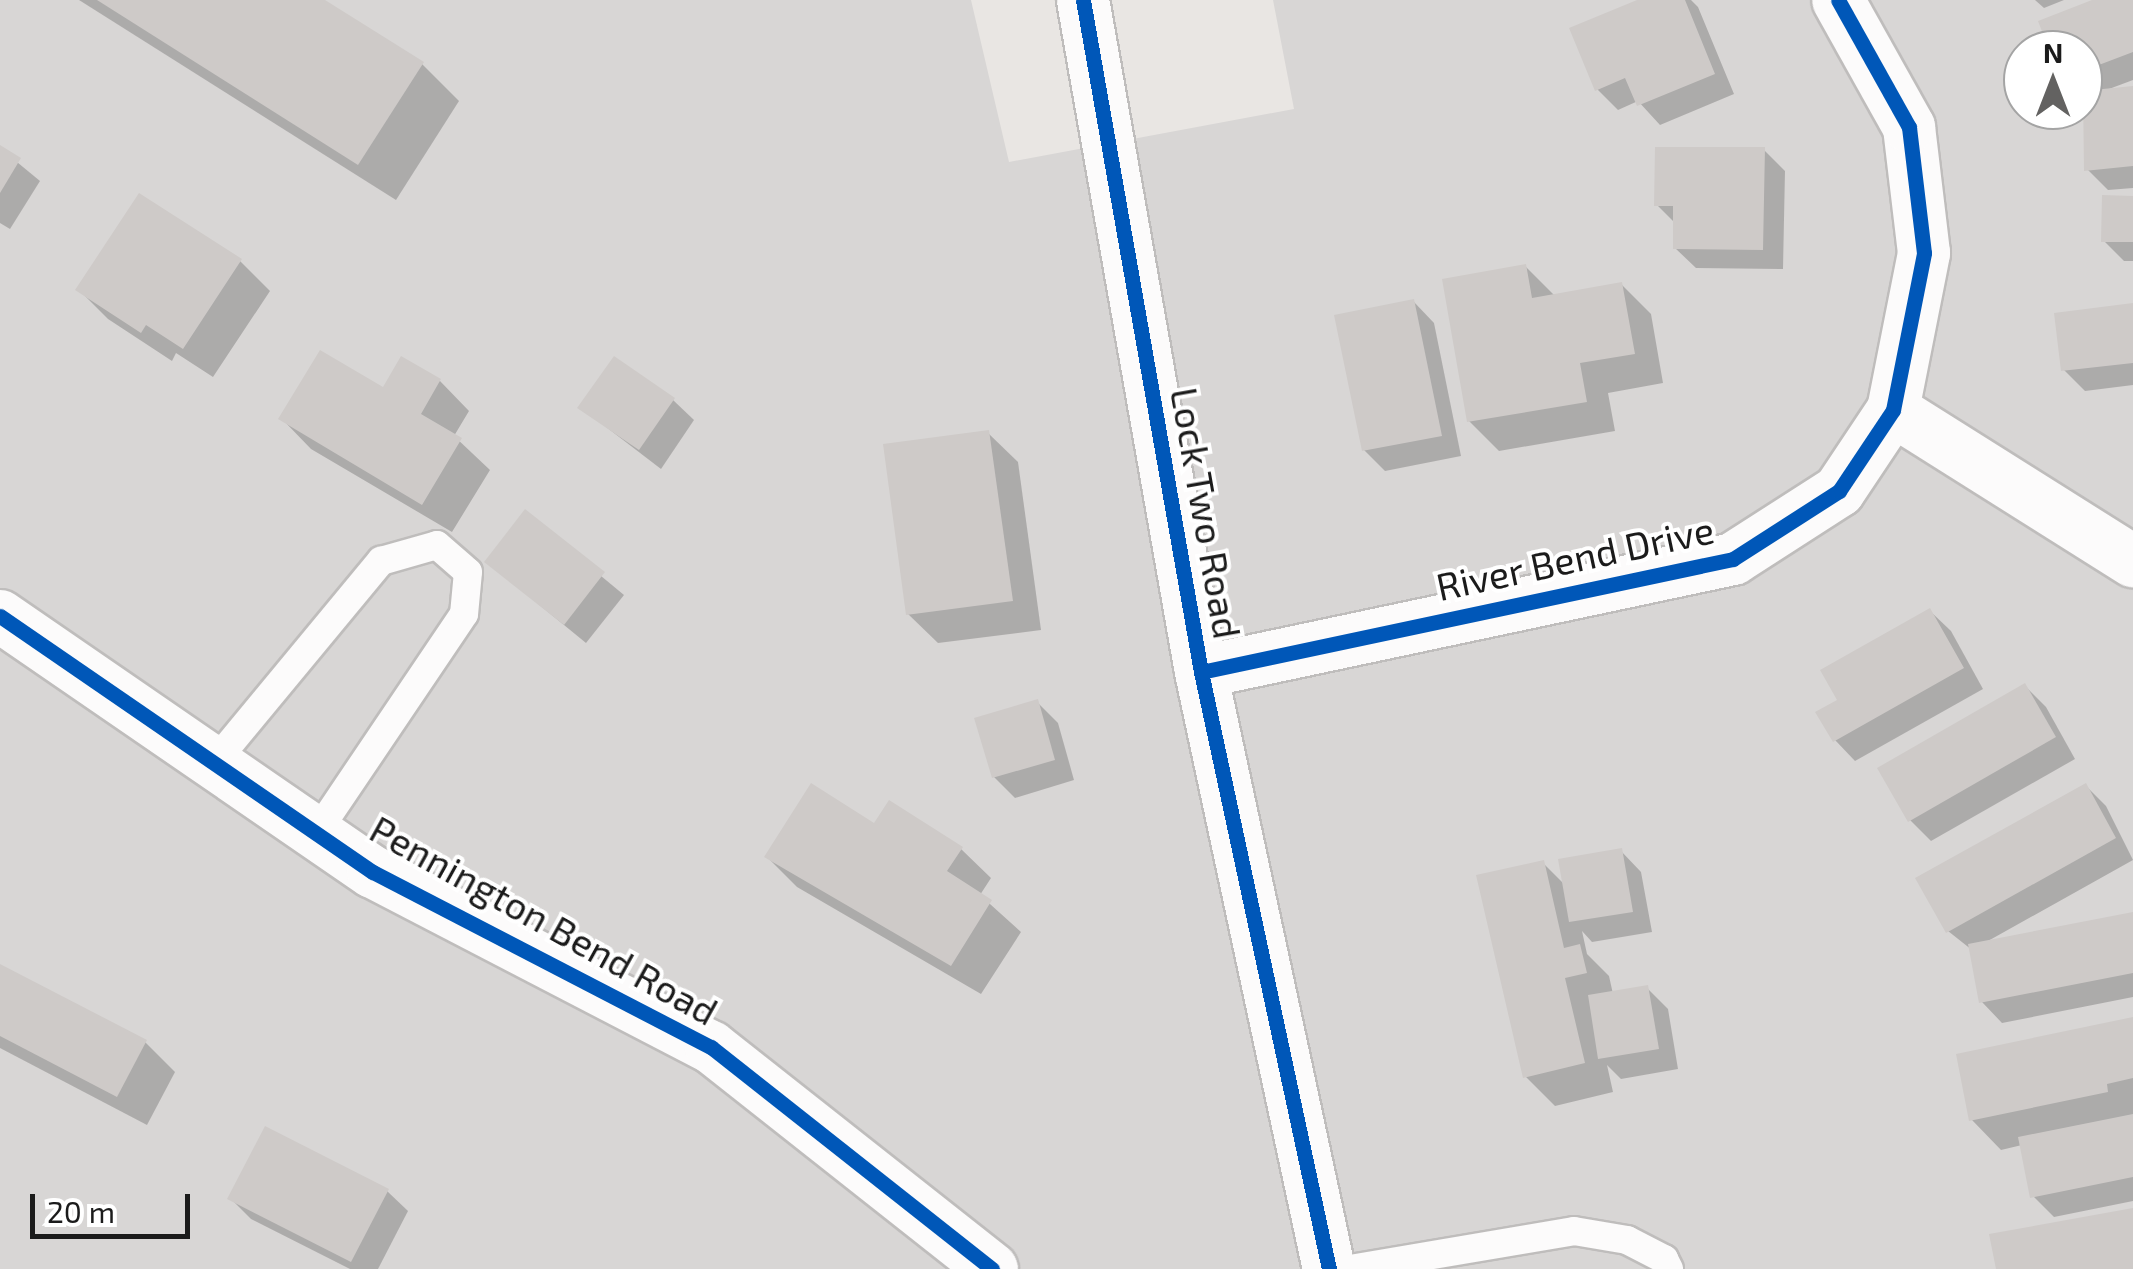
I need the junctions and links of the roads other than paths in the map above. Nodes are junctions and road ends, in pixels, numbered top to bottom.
1 (1083, 0) edge
2 (1838, 0) edge
3 (1893, 410) junction
4 (2133, 561) edge
5 (0, 616) edge
6 (1200, 672) junction
7 (213, 764) junction
8 (320, 829) junction
9 (992, 1269) edge
10 (1329, 1269) edge
11 (1350, 1269) edge
12 (1669, 1269) edge

1 - 6 street, Lock Two Road
2 - 3 street, River Bend Drive
3 - 4 street
3 - 6 street, River Bend Drive
5 - 7 street, Pennington Bend Road
6 - 10 street, Lock Two Road
7 - 8 street, Pennington Bend Road
7 - 8 lane
8 - 9 street, Pennington Bend Road
11 - 12 lane

